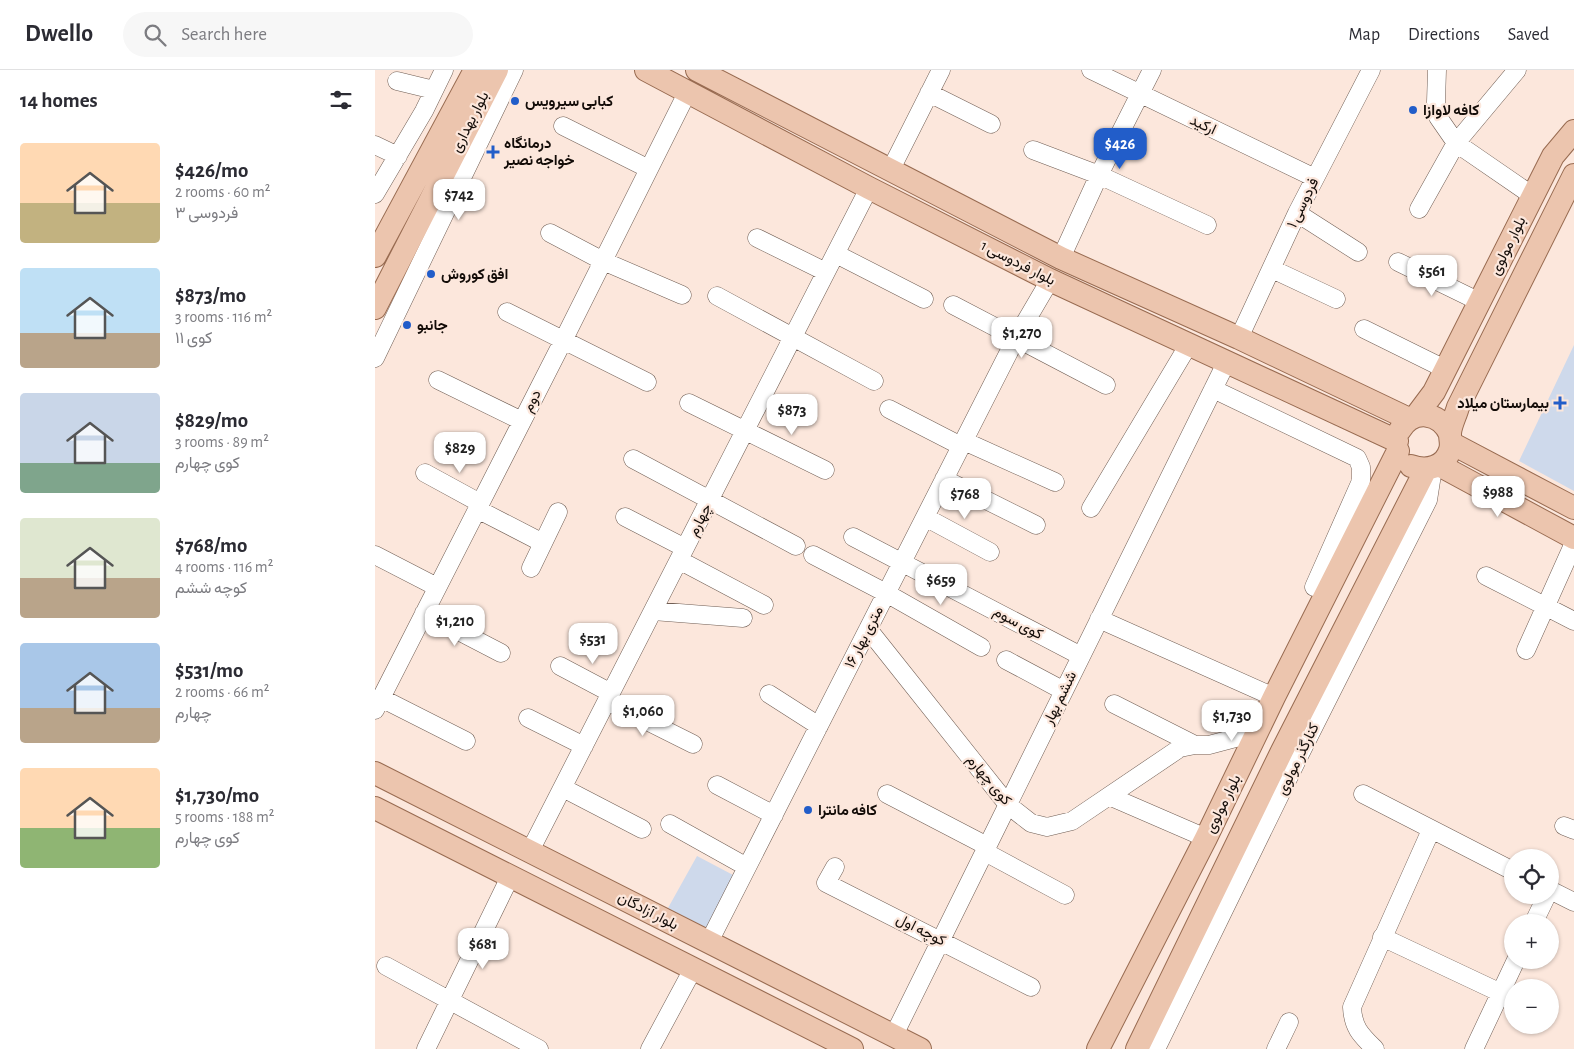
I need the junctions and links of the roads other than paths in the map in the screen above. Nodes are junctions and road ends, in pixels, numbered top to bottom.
1 (444, 70) edge
2 (475, 70) edge
3 (497, 70) edge
4 (514, 70) edge
5 (647, 70) edge
6 (941, 70) edge
7 (1091, 70) edge
8 (1152, 70) edge
9 (1371, 70) edge
10 (1437, 70) edge
11 (1517, 70) edge
12 (705, 72) edge
13 (397, 81) dead end
14 (434, 90) junction
15 (688, 91) junction
16 (929, 93) junction
17 (1139, 95) junction
18 (991, 124) dead end
19 (563, 126) dead end
20 (1574, 131) edge
21 (1455, 143) junction
22 (375, 145) edge
23 (1033, 150) dead end
24 (398, 156) junction
25 (649, 169) junction
26 (890, 171) junction
27 (1574, 174) edge
28 (1099, 175) junction
29 (1315, 178) junction
30 (869, 188) junction
31 (375, 194) edge
32 (1533, 196) junction
33 (1419, 209) dead end
34 (1297, 213) junction
35 (1207, 225) dead end
36 (550, 233) dead end
37 (757, 238) dead end
38 (1358, 252) dead end
39 (836, 254) junction
40 (375, 256) edge
41 (1061, 258) junction
42 (603, 261) junction
43 (1398, 262) dead end
44 (1272, 269) junction
45 (827, 272) junction
46 (1050, 280) junction
47 (682, 295) dead end
48 (717, 296) dead end
49 (924, 299) dead end
50 (1336, 299) dead end
51 (1480, 302) junction
52 (953, 305) dead end
53 (375, 308) edge
54 (507, 312) dead end
55 (1364, 329) dead end
56 (793, 337) junction
57 (1016, 338) junction
58 (1239, 338) junction
59 (563, 341) junction
60 (1189, 344) junction
61 (375, 358) edge
62 (1227, 361) junction
63 (1445, 369) junction
64 (437, 380) dead end
65 (874, 381) dead end
66 (647, 382) dead end
67 (1106, 384) dead end
68 (1213, 389) junction
69 (689, 403) dead end
70 (889, 409) dead end
71 (1412, 418) junction
72 (522, 420) junction
73 (745, 431) junction
74 (1451, 438) junction
75 (963, 443) junction
76 (1398, 446) junction
77 (633, 458) dead end
78 (1433, 467) junction
79 (825, 470) dead end
80 (425, 473) dead end
81 (945, 479) junction
82 (1055, 482) dead end
83 (710, 500) junction
84 (479, 506) junction
85 (1091, 508) dead end
86 (1574, 508) edge
87 (558, 512) dead end
88 (625, 517) dead end
89 (925, 517) junction
90 (1036, 526) dead end
91 (853, 537) dead end
92 (1574, 538) edge
93 (1574, 542) edge
94 (543, 543) junction
95 (796, 546) dead end
96 (991, 552) dead end
97 (682, 554) junction
98 (375, 555) edge
99 (813, 555) dead end
100 (902, 562) junction
101 (531, 568) dead end
102 (1486, 576) dead end
103 (437, 587) junction
104 (1314, 587) dead end
105 (886, 593) junction
106 (764, 605) dead end
107 (1547, 607) junction
108 (653, 610) junction
109 (424, 613) junction
110 (743, 618) dead end
111 (1099, 618) junction
112 (1574, 621) edge
113 (868, 629) junction
114 (981, 647) dead end
115 (1526, 650) dead end
116 (501, 653) dead end
117 (1081, 656) junction
118 (1006, 660) dead end
119 (560, 666) dead end
120 (1064, 690) junction
121 (769, 694) dead end
122 (609, 697) junction
123 (1274, 697) junction
124 (378, 704) edge
125 (1114, 704) dead end
126 (528, 718) dead end
127 (819, 726) junction
128 (1258, 732) junction
129 (466, 741) dead end
130 (693, 744) dead end
131 (1195, 745) junction
132 (584, 746) junction
133 (375, 766) edge
134 (375, 773) edge
135 (717, 785) dead end
136 (563, 788) junction
137 (887, 794) dead end
138 (1363, 794) dead end
139 (1109, 796) junction
140 (1008, 804) junction
141 (375, 808) edge
142 (774, 815) junction
143 (670, 824) dead end
144 (642, 828) dead end
145 (1431, 830) junction
146 (1206, 838) junction
147 (532, 848) junction
148 (986, 849) junction
149 (1504, 866) edge
150 (747, 867) junction
151 (835, 867) dead end
152 (510, 877) junction
153 (1559, 894) edge
154 (1065, 895) dead end
155 (1574, 902) edge
156 (1382, 937) junction
157 (710, 938) junction
158 (941, 940) junction
159 (386, 966) dead end
160 (693, 969) junction
161 (1513, 969) edge
162 (1031, 987) dead end
163 (1501, 994) junction
164 (449, 1001) junction
165 (1289, 1022) dead end
166 (894, 1035) junction
167 (426, 1049) edge
168 (539, 1049) edge
169 (649, 1049) edge
170 (852, 1049) edge
171 (920, 1049) edge
172 (1098, 1049) edge
173 (1137, 1049) edge
174 (1156, 1049) edge
175 (1276, 1049) edge
176 (1375, 1049) edge
177 (1474, 1049) edge

1 - 14 street
2 - 40 main road, بلوار بهداری
3 - 53 main road, بلوار بهداری
4 - 61 street
5 - 15 main road, بلوار فردوسی 1
6 - 16 street
7 - 17 street, ارکید
8 - 17 street
9 - 29 street, فردوسی ۱
10 - 21 street
11 - 21 street
12 - 26 main road, بلوار فردوسی 1
13 - 14 street
14 - 24 street
15 - 25 street, دوم
15 - 30 main road, بلوار فردوسی 1
16 - 18 street
16 - 26 street
17 - 28 street
17 - 29 street, ارکید
19 - 25 street
20 - 32 main road, بلوار مولوی
21 - 32 street
21 - 33 street
22 - 24 street
23 - 28 street
24 - 31 street
25 - 42 street, دوم
26 - 41 main road, بلوار فردوسی 1
27 - 74 main road, بلوار مولوی
28 - 35 street
28 - 41 street
29 - 34 street, فردوسی ۱
30 - 39 street, چهارم
30 - 46 main road, بلوار فردوسی 1
32 - 51 main road, بلوار مولوی
34 - 38 street
34 - 44 street, فردوسی ۱
36 - 42 street
37 - 45 street
39 - 45 street, چهارم
39 - 49 street
41 - 46 main road
41 - 58 main road, بلوار فردوسی 1
42 - 47 street
42 - 59 street, دوم
43 - 51 street
44 - 50 street
44 - 58 street, فردوسی ۱
45 - 56 street, چهارم
46 - 57 street, ۱۶ متری بهار
46 - 60 main road, بلوار فردوسی 1
48 - 56 street
51 - 63 main road, بلوار مولوی
52 - 57 street
54 - 59 street
55 - 63 street
56 - 65 street
56 - 73 street, چهارم
57 - 67 street
57 - 75 street, ۱۶ متری بهار
58 - 71 main road, بلوار فردوسی 1
59 - 66 street
59 - 72 street, دوم
60 - 62 main road, بلوار فردوسی 1
60 - 85 street
62 - 68 street, ششم بهار
62 - 76 main road, بلوار فردوسی 1
63 - 71 main road, بلوار مولوی
64 - 72 street
68 - 104 street
68 - 111 street, ششم بهار
69 - 73 street
70 - 75 street
71 - 74 main road
71 - 76 main road
72 - 84 street, دوم
73 - 79 street
73 - 83 street, چهارم
74 - 78 main road
74 - 86 main road
75 - 81 street, ۱۶ متری بهار
75 - 82 street
76 - 78 main road
76 - 123 main road, بلوار مولوی
77 - 83 street
78 - 92 main road
78 - 173 main road, بلوار مولوی
78 - 174 street, کنارگذر مولوی
80 - 84 street
81 - 89 street, ۱۶ متری بهار
81 - 90 street
83 - 95 street
83 - 97 street, چهارم
84 - 94 street
84 - 103 street, دوم
87 - 94 street
88 - 97 street
89 - 96 street
89 - 100 street, ۱۶ متری بهار
91 - 100 street, کوی سوم
93 - 107 street
94 - 101 street
97 - 106 street
97 - 108 street, چهارم
98 - 103 street
99 - 105 street
100 - 105 street, ۱۶ متری بهار
100 - 117 street, کوی سوم
102 - 107 street
103 - 109 street, دوم
105 - 113 street, ۱۶ متری بهار
105 - 114 street
107 - 112 street
107 - 115 street
108 - 110 street
108 - 122 street, چهارم
109 - 116 street
109 - 124 street, دوم
111 - 117 street, ششم بهار
111 - 123 street
113 - 127 street, ۱۶ متری بهار
113 - 140 street, کوی چهارم
117 - 120 street, ششم بهار
118 - 120 street
119 - 122 street
120 - 140 street, ششم بهار
121 - 127 street
122 - 130 street
122 - 132 street, چهارم
123 - 128 main road, بلوار مولوی
124 - 129 street
125 - 131 street
126 - 132 street
127 - 142 street, ۱۶ متری بهار
128 - 131 street, کوی چهارم
128 - 146 main road, بلوار مولوی
131 - 139 street, کوی چهارم
132 - 136 street, چهارم
133 - 147 street
134 - 147 main road, بلوار آزادگان
135 - 142 street
136 - 144 street
136 - 147 street, چهارم
137 - 148 street
138 - 145 street
139 - 140 street, کوی چهارم
139 - 146 street
140 - 148 street, ششم بهار
141 - 152 main road
142 - 150 street, ۱۶ متری بهار
143 - 150 street
145 - 149 street
145 - 156 street
146 - 172 main road, بلوار مولوی
147 - 157 main road, بلوار آزادگان
148 - 154 street
148 - 158 street, ششم بهار
150 - 157 street, ۱۶ متری بهار
151 - 158 street, کوچه اول
152 - 160 main road
152 - 164 street
153 - 155 street
156 - 163 street
156 - 176 street
157 - 166 main road, بلوار آزادگان
158 - 162 street, کوچه اول
158 - 166 street, ششم بهار
159 - 164 street
160 - 169 street
160 - 170 main road
161 - 163 street
163 - 177 street
164 - 167 street
164 - 168 street
165 - 175 street
166 - 171 main road, بلوار آزادگان

